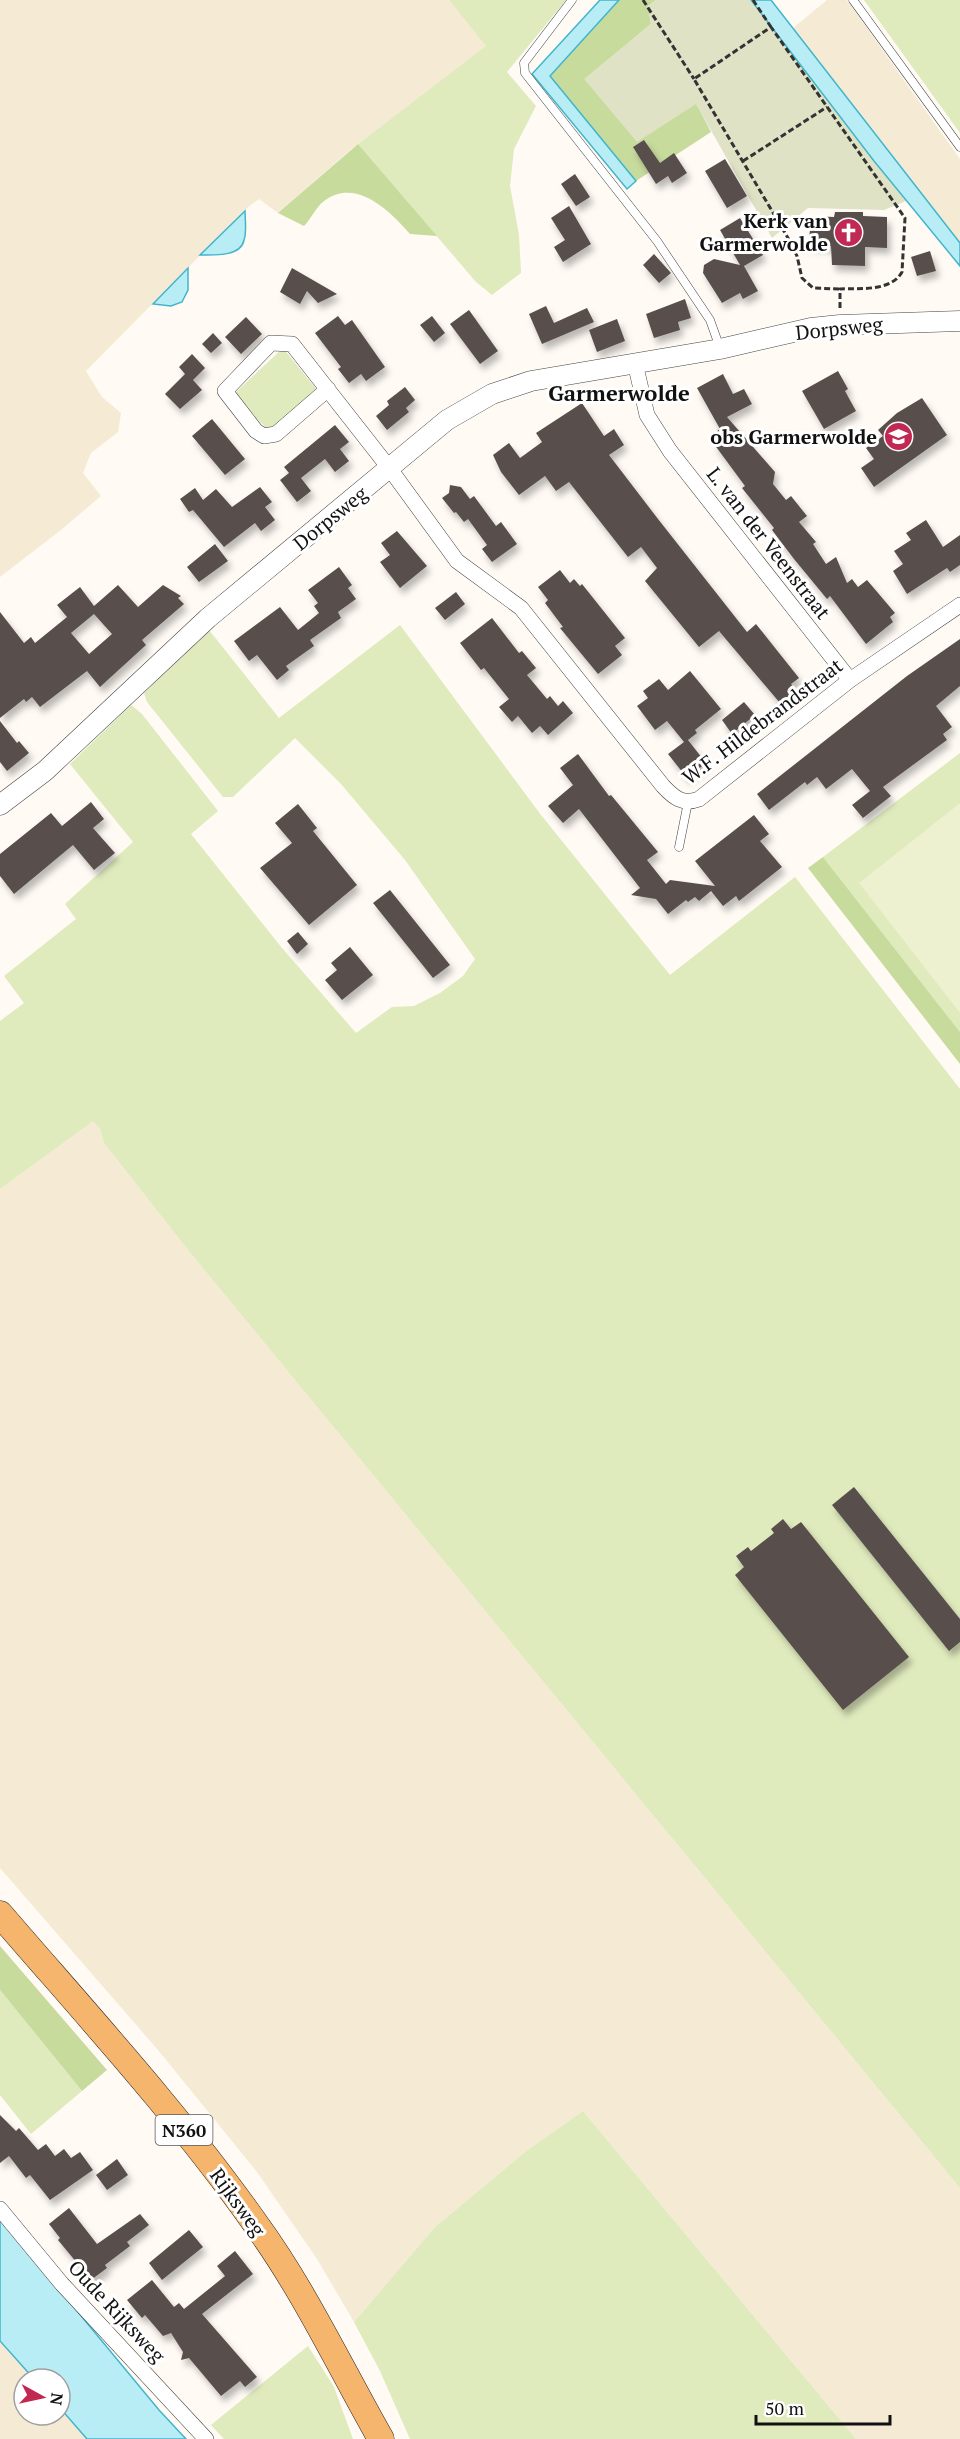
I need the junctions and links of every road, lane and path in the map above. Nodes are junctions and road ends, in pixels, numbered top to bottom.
1 (572, 0) edge
2 (643, 0) edge
3 (753, 0) edge
4 (852, 0) edge
5 (771, 27) junction
6 (694, 79) junction
7 (827, 107) junction
8 (960, 147) edge
9 (743, 161) junction
10 (840, 289) junction
11 (960, 321) edge
12 (840, 324) junction
13 (720, 349) junction
14 (635, 363) junction
15 (328, 389) junction
16 (390, 469) junction
17 (960, 605) edge
18 (850, 680) junction
19 (688, 802) junction
20 (0, 806) edge
21 (679, 847) dead end
22 (0, 1914) edge
23 (0, 2209) edge
24 (340, 2367) junction
25 (206, 2439) edge
26 (362, 2439) edge
27 (381, 2439) edge

1 - 13 lane
2 - 6 path
3 - 5 path
4 - 8 lane
5 - 6 path
5 - 7 path
6 - 9 path
7 - 9 path
7 - 10 path
9 - 10 path
10 - 12 path
11 - 12 street, Dorpsweg
12 - 13 street, Dorpsweg
13 - 14 street, Dorpsweg
14 - 16 street, Dorpsweg
14 - 18 street, L. van der Veenstraat
15 - 15 street, W.F. Hildebrandstraat
15 - 16 street, W.F. Hildebrandstraat
16 - 19 street, W.F. Hildebrandstraat
16 - 20 street, Dorpsweg
17 - 18 street, W.F. Hildebrandstraat
18 - 19 street, W.F. Hildebrandstraat
19 - 21 lane
22 - 24 main road, Rijksweg / N360
23 - 25 street, Oude Rijksweg
24 - 26 main road, Rijksweg / N360
24 - 27 main road, Rijksweg / N360

